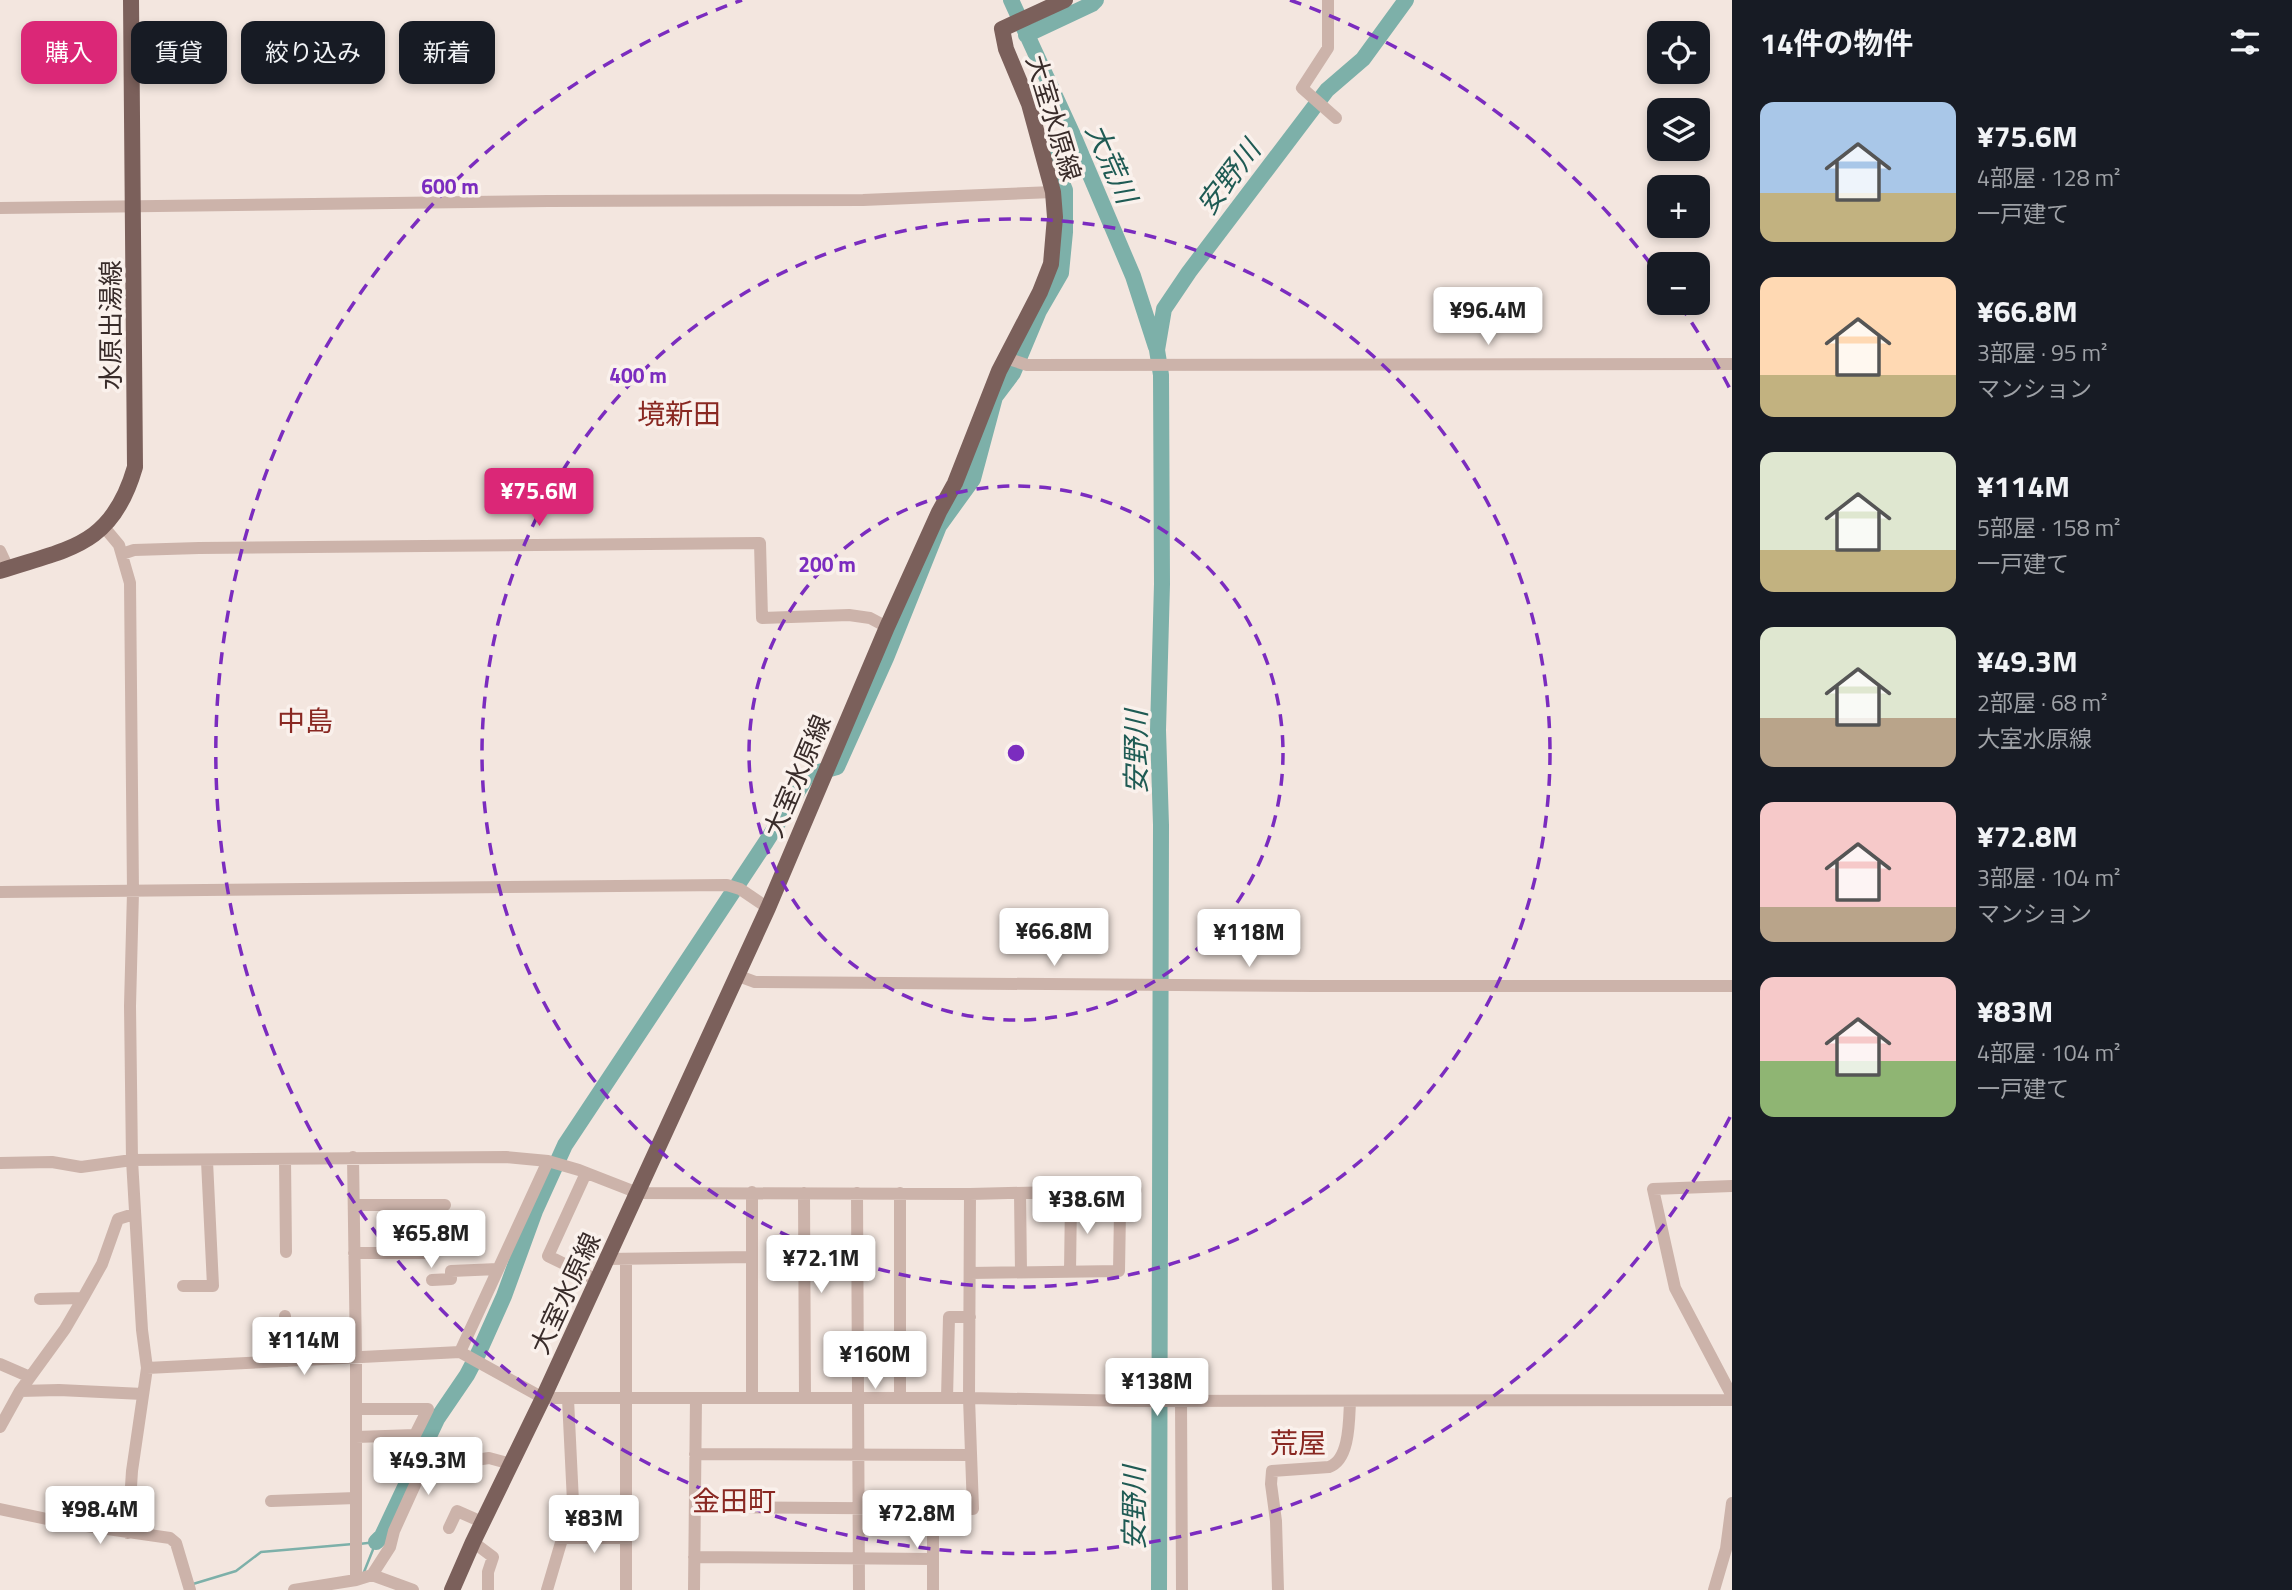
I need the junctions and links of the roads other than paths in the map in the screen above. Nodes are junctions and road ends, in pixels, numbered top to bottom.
1 (131, 0) edge
2 (1065, 0) edge
3 (1328, 0) edge
4 (1334, 115) dead end
5 (1053, 192) junction
6 (134, 206) junction
7 (0, 208) edge
8 (1013, 361) junction
9 (1732, 364) edge
10 (104, 527) junction
11 (0, 551) edge
12 (122, 554) junction
13 (4, 569) edge
14 (887, 627) junction
15 (0, 892) edge
16 (133, 892) junction
17 (768, 908) junction
18 (736, 975) junction
19 (1732, 986) edge
20 (353, 1157) junction
21 (285, 1159) junction
22 (132, 1160) junction
23 (207, 1161) junction
24 (548, 1161) junction
25 (0, 1163) edge
26 (586, 1173) junction
27 (1732, 1186) edge
28 (1136, 1190) dead end
29 (752, 1192) junction
30 (1044, 1192) junction
31 (638, 1193) junction
32 (804, 1193) junction
33 (857, 1193) junction
34 (900, 1193) junction
35 (1020, 1193) junction
36 (971, 1194) junction
37 (1071, 1199) junction
38 (354, 1205) junction
39 (134, 1214) junction
40 (286, 1252) dead end
41 (354, 1253) junction
42 (752, 1257) junction
43 (607, 1259) junction
44 (626, 1259) junction
45 (498, 1269) junction
46 (1021, 1272) junction
47 (1070, 1272) junction
48 (970, 1273) junction
49 (432, 1280) dead end
50 (597, 1280) junction
51 (183, 1286) dead end
52 (83, 1298) junction
53 (40, 1299) dead end
54 (285, 1316) dead end
55 (970, 1317) junction
56 (460, 1352) junction
57 (356, 1357) junction
58 (287, 1361) junction
59 (0, 1364) edge
60 (147, 1368) junction
61 (30, 1377) junction
62 (20, 1391) junction
63 (143, 1394) junction
64 (543, 1398) junction
65 (626, 1398) junction
66 (696, 1398) junction
67 (752, 1398) junction
68 (805, 1398) junction
69 (858, 1398) junction
70 (900, 1398) junction
71 (947, 1398) junction
72 (969, 1398) junction
73 (1732, 1398) edge
74 (568, 1399) junction
75 (1179, 1401) junction
76 (1350, 1401) junction
77 (356, 1409) junction
78 (0, 1427) edge
79 (356, 1437) junction
80 (695, 1454) junction
81 (858, 1454) junction
82 (971, 1455) junction
83 (511, 1464) junction
84 (356, 1498) junction
85 (271, 1502) dead end
86 (1732, 1503) edge
87 (695, 1507) junction
88 (859, 1507) junction
89 (0, 1509) edge
90 (933, 1509) junction
91 (482, 1522) junction
92 (449, 1528) dead end
93 (128, 1533) junction
94 (561, 1538) junction
95 (626, 1538) junction
96 (473, 1542) junction
97 (694, 1557) junction
98 (859, 1558) junction
99 (933, 1559) junction
100 (372, 1575) junction
101 (356, 1580) junction
102 (190, 1590) edge
103 (294, 1590) edge
104 (413, 1590) edge
105 (452, 1590) edge
106 (488, 1590) edge
107 (547, 1590) edge
108 (626, 1590) edge
109 (694, 1590) edge
110 (859, 1590) edge
111 (933, 1590) edge
112 (1182, 1590) edge
113 (1278, 1590) edge
114 (1714, 1590) edge

1 - 6 main road, 水原出湯線
2 - 5 main road, 大室水原線
3 - 4 street
5 - 6 street
5 - 8 main road, 大室水原線
6 - 7 street
6 - 10 main road, 水原出湯線
8 - 9 street
8 - 14 main road, 大室水原線
10 - 12 street
10 - 13 main road, 水原出湯線
11 - 13 street
12 - 14 street
12 - 16 street
14 - 17 main road, 大室水原線
15 - 16 street
16 - 17 street
16 - 22 street
17 - 18 main road, 大室水原線
18 - 19 street
18 - 31 main road, 大室水原線
20 - 21 street
20 - 24 street
20 - 38 street
21 - 23 street
21 - 40 street
22 - 23 street
22 - 25 street
22 - 39 street
23 - 51 street
24 - 26 street
24 - 45 street
26 - 31 street
26 - 50 street
27 - 73 street
28 - 30 street
29 - 31 street
29 - 32 street
29 - 42 street
30 - 35 street
30 - 37 street
31 - 43 main road, 大室水原線
32 - 33 street
32 - 68 street
33 - 34 street
33 - 69 street
34 - 36 street
34 - 70 street
35 - 36 street
35 - 46 street
36 - 48 street
37 - 47 street
37 - 47 street
38 - 41 street
38 - 41 street
39 - 52 street
39 - 60 street
41 - 57 street
42 - 44 street
42 - 67 street
43 - 44 street
43 - 50 main road, 大室水原線
44 - 65 street
45 - 49 street
45 - 56 street
46 - 47 street
46 - 48 street
48 - 55 street
50 - 64 main road, 大室水原線
52 - 53 street
52 - 61 street
54 - 58 street
55 - 71 street
55 - 72 street
56 - 57 street
56 - 64 street
57 - 58 street
57 - 77 street
58 - 60 street
59 - 61 street
60 - 63 street
61 - 62 street
62 - 63 street
62 - 78 street
63 - 93 street
64 - 74 street
64 - 83 main road, 大室水原線
65 - 66 street
65 - 74 street
65 - 95 street
66 - 67 street
66 - 80 street
67 - 68 street
68 - 69 street
69 - 70 street
69 - 81 street
70 - 71 street
71 - 72 street
72 - 75 street
72 - 82 street
73 - 76 street
74 - 94 street
75 - 76 street
75 - 112 street
76 - 113 street
77 - 79 street
77 - 79 street
79 - 84 street
80 - 81 street
80 - 87 street
81 - 82 street
81 - 88 street
82 - 90 street
83 - 91 main road, 大室水原線
83 - 100 street
84 - 85 street
84 - 101 street
86 - 114 street
87 - 88 street
87 - 97 street
88 - 90 street
88 - 98 street
89 - 93 street
90 - 99 street
91 - 92 street
91 - 96 main road, 大室水原線
93 - 102 street
94 - 95 street
94 - 107 street
95 - 108 street
96 - 105 main road, 大室水原線
96 - 106 street
97 - 98 street
97 - 109 street
98 - 99 street
98 - 110 street
99 - 111 street
100 - 101 street
100 - 104 street
101 - 103 street

